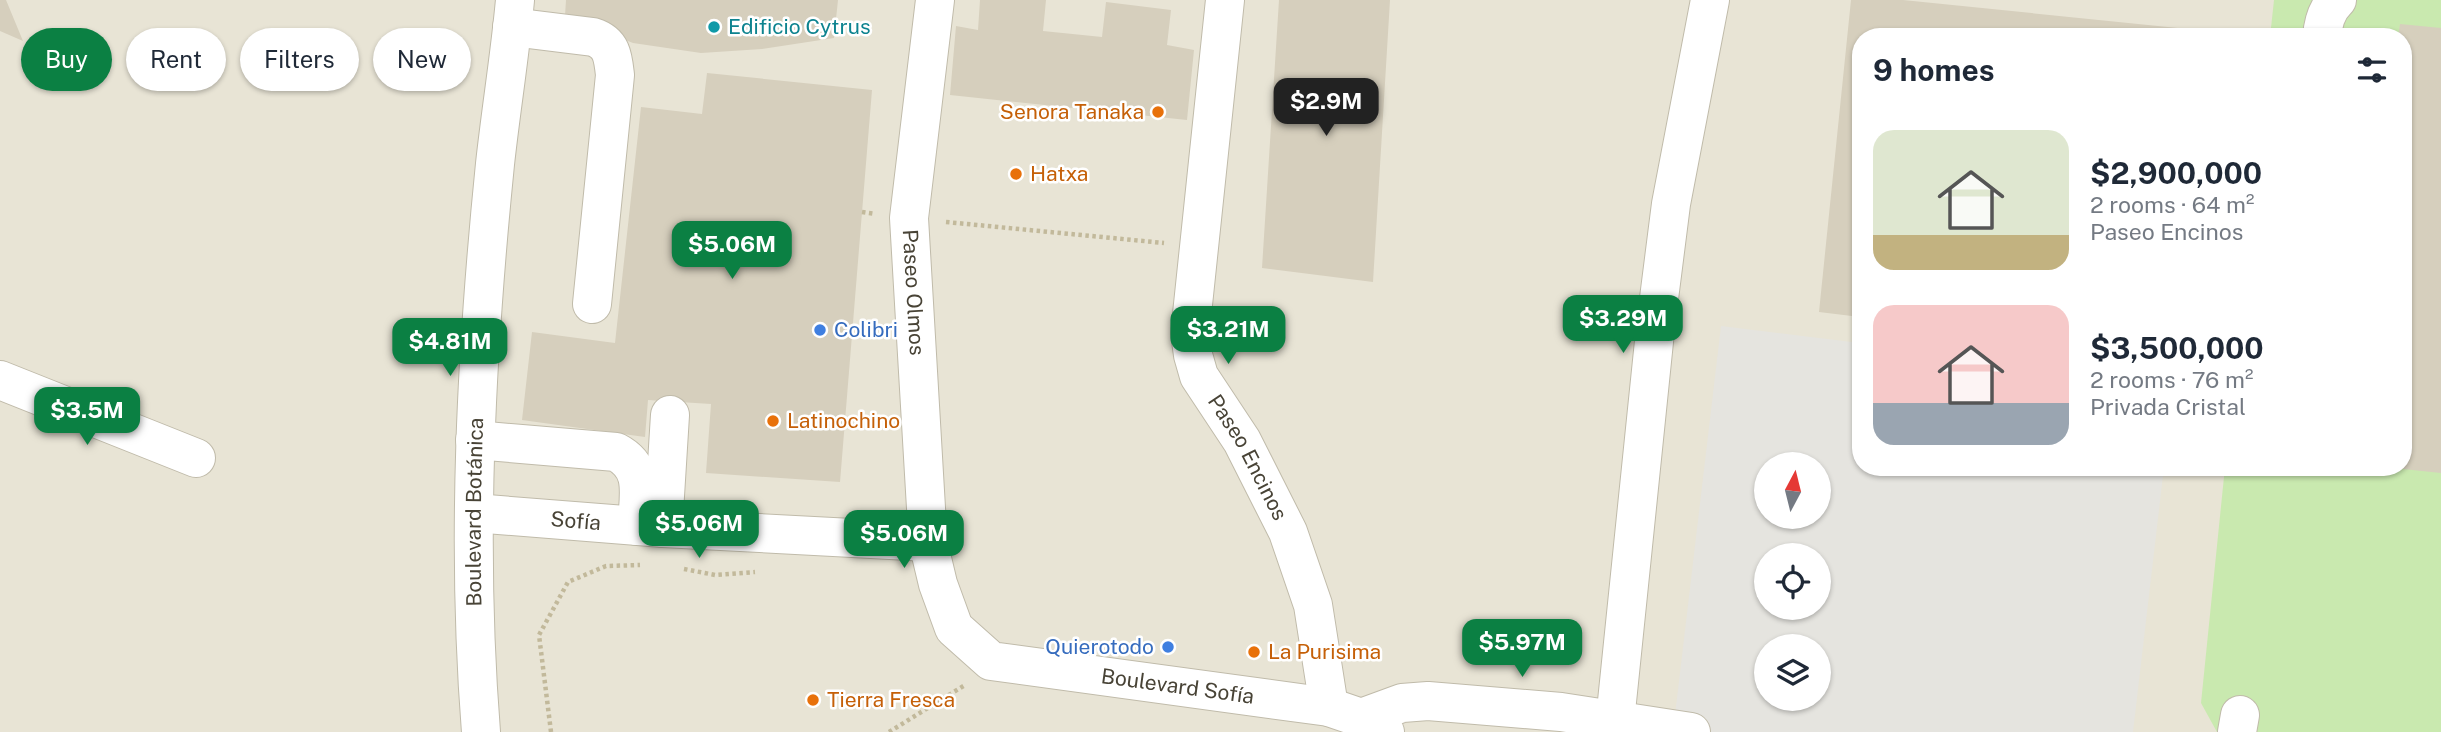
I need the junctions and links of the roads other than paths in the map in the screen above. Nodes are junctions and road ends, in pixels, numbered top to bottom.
1 (935, 0) edge
2 (1225, 0) edge
3 (1710, 0) edge
4 (2337, 0) edge
5 (514, 13) edge
6 (2323, 28) edge
7 (592, 304) dead end
8 (0, 380) edge
9 (670, 415) dead end
10 (475, 440) junction
11 (196, 458) dead end
12 (474, 513) junction
13 (650, 527) junction
14 (928, 542) junction
15 (996, 662) joint
16 (1359, 719) edge
17 (1615, 721) junction
18 (481, 732) edge
19 (1691, 732) edge

1 - 14 street, Paseo Olmos
2 - 16 street, Paseo Encinos
3 - 17 street
4 - 6 street
5 - 7 street
5 - 10 street, Boulevard Botánica
8 - 11 street
9 - 13 street
10 - 12 street, Boulevard Botánica
10 - 13 street
12 - 13 street, Sofía
12 - 18 street, Boulevard Botánica
13 - 14 street, Sofía
14 - 15 street, Paseo Olmos
15 - 16 street, Boulevard Sofía
16 - 17 street, Boulevard Sofía
17 - 19 street, Boulevard Sofía

